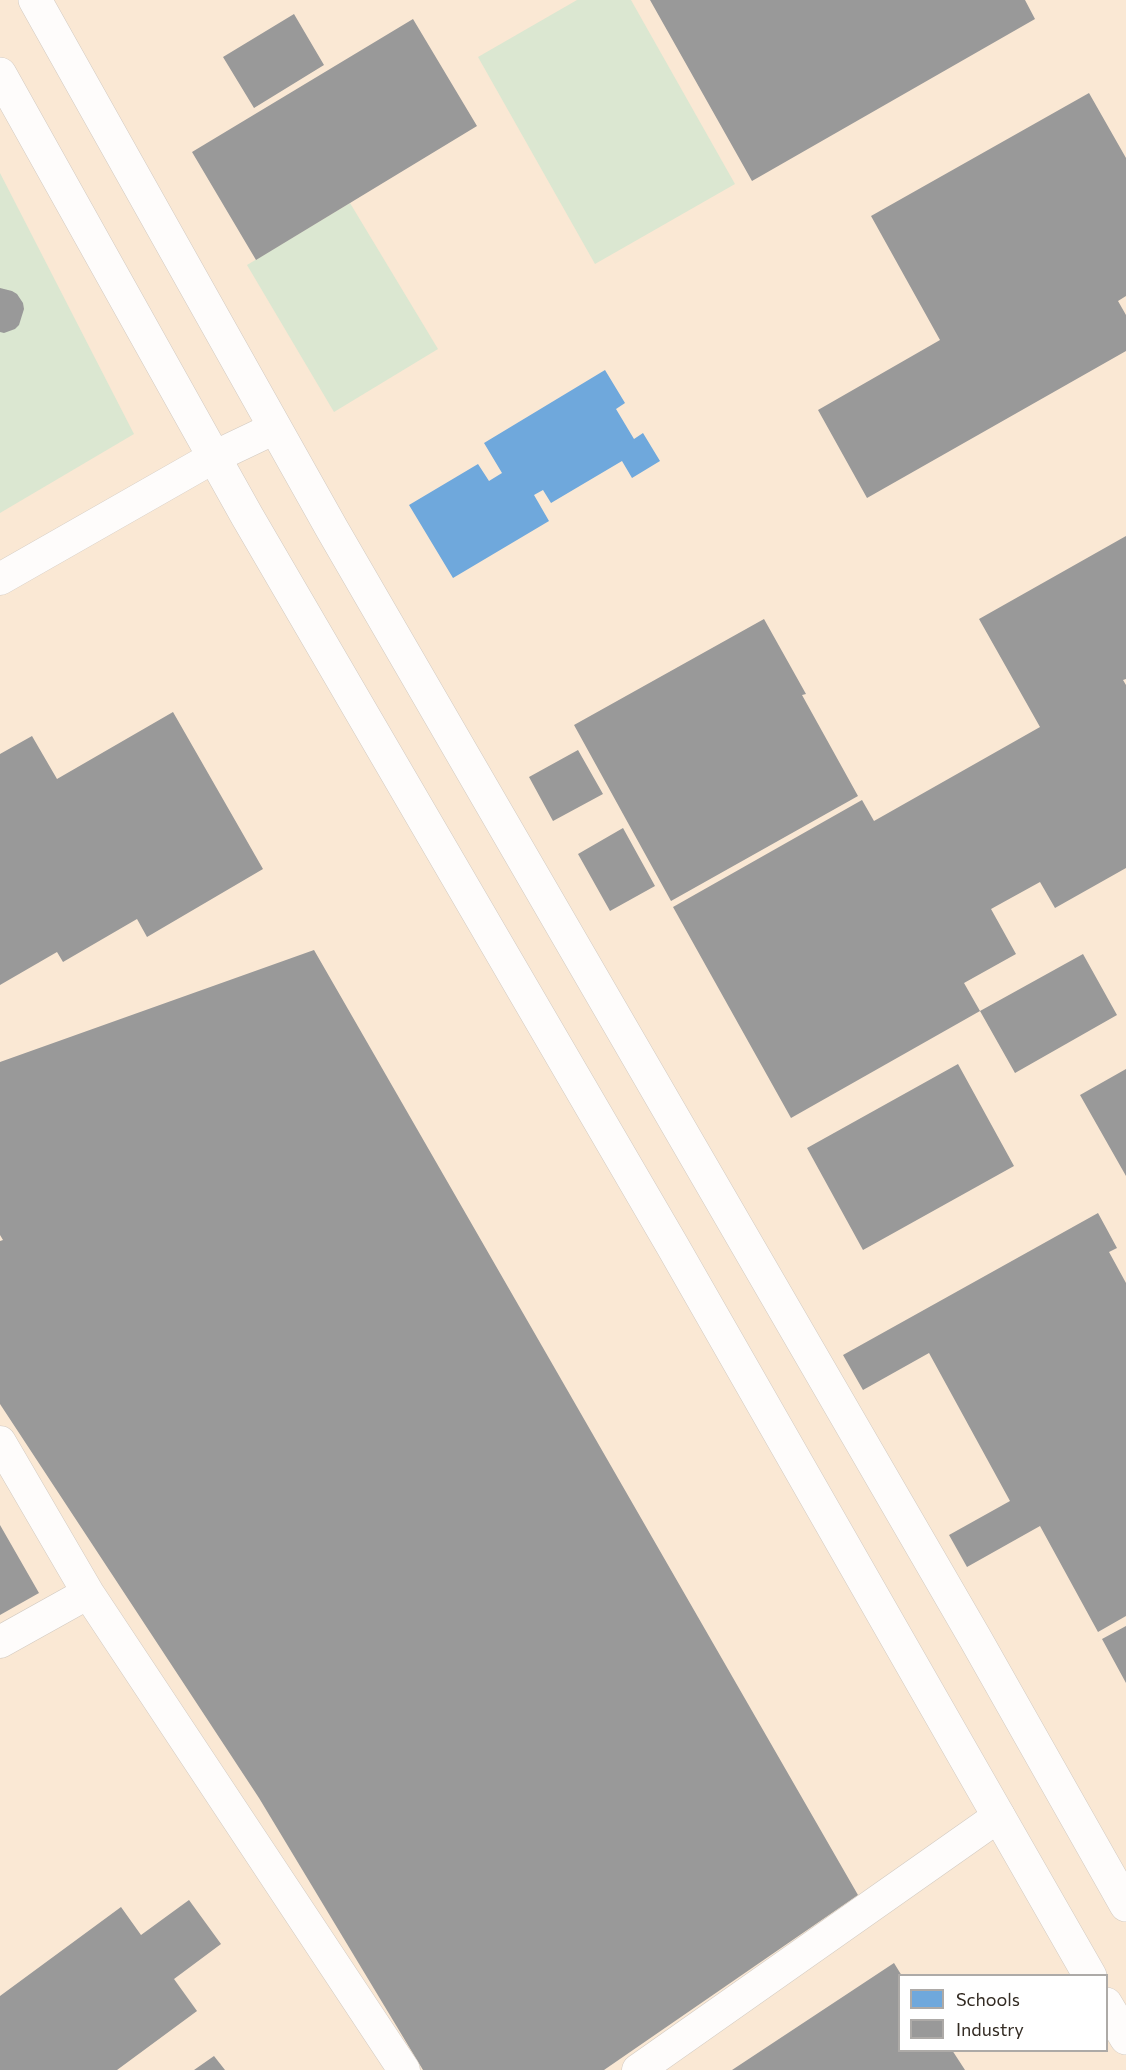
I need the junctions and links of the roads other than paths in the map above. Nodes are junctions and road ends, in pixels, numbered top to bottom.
1 (35, 0) edge
2 (0, 74) edge
3 (274, 428) junction
4 (214, 457) junction
5 (0, 579) edge
6 (0, 1442) edge
7 (88, 1593) junction
8 (0, 1642) edge
9 (999, 1816) junction
10 (1126, 1905) edge
11 (1089, 1974) edge
12 (1108, 2006) edge
13 (1126, 2038) edge
14 (404, 2070) edge
15 (639, 2070) edge

1 - 3 street
2 - 4 street
3 - 4 street
3 - 10 street
4 - 5 street
4 - 9 street
6 - 7 street
7 - 8 street
7 - 14 street
9 - 11 street
9 - 15 street
12 - 13 street

